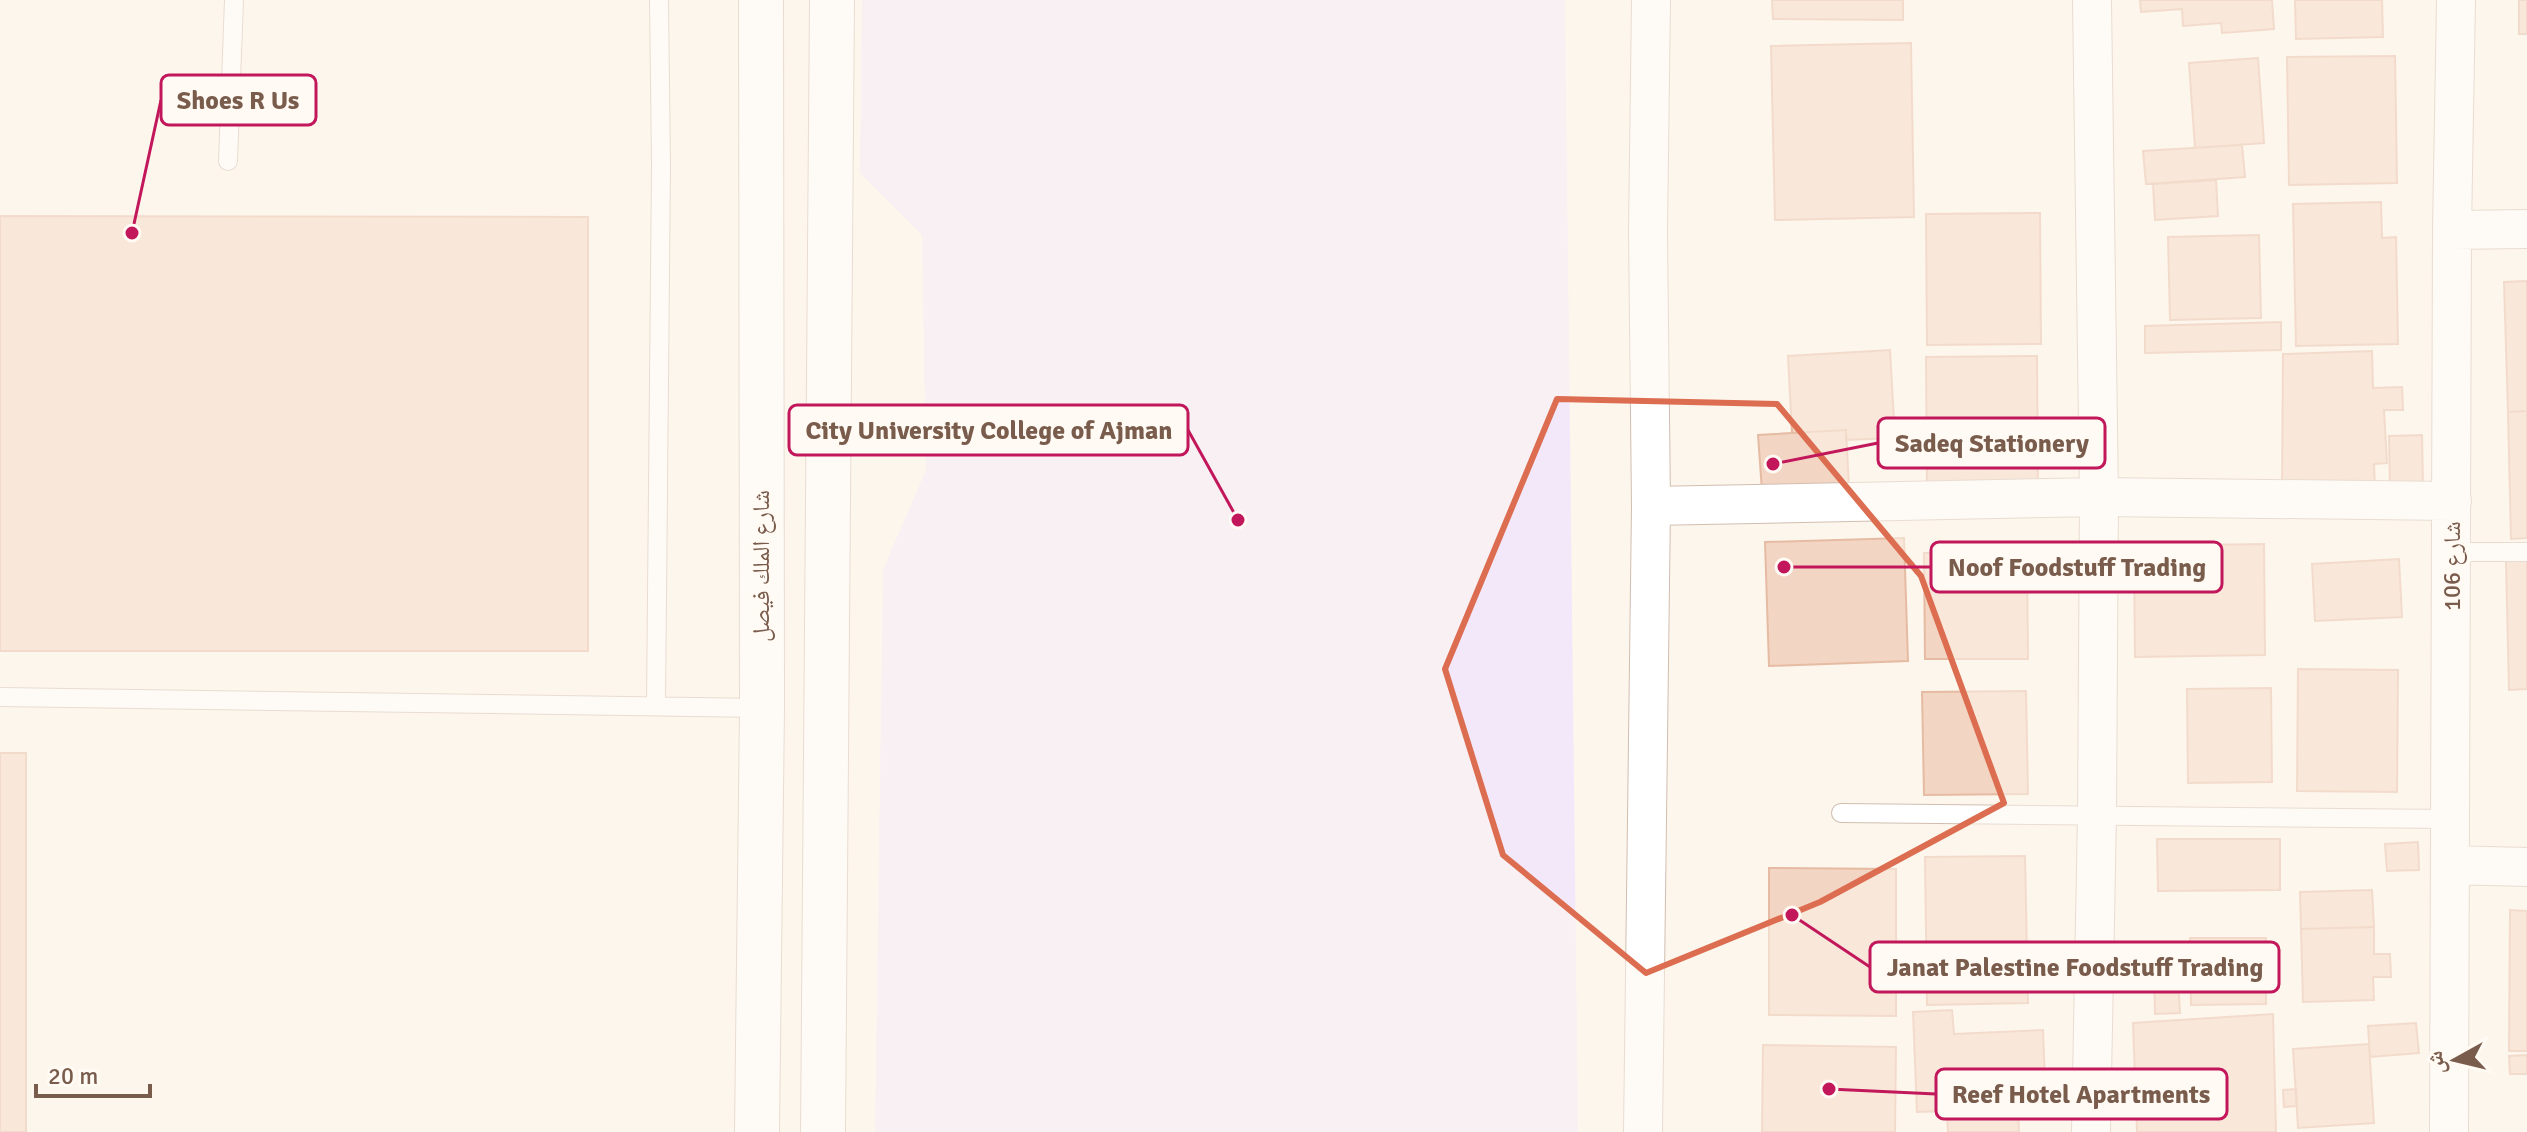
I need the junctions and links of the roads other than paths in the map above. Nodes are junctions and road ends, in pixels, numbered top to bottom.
1 (234, 0) edge
2 (659, 0) edge
3 (761, 0) edge
4 (832, 0) edge
5 (1651, 0) edge
6 (2092, 0) edge
7 (2456, 0) edge
8 (759, 149) junction
9 (831, 151) junction
10 (228, 161) dead end
11 (2527, 229) edge
12 (2452, 230) junction
13 (2099, 497) junction
14 (2452, 501) junction
15 (1651, 506) junction
16 (2452, 552) junction
17 (2527, 552) edge
18 (0, 697) edge
19 (656, 705) junction
20 (762, 708) junction
21 (1841, 813) dead end
22 (2097, 815) junction
23 (2451, 819) junction
24 (2450, 865) junction
25 (2527, 867) edge
26 (757, 1132) edge
27 (823, 1132) edge
28 (1643, 1132) edge
29 (2091, 1132) edge
30 (2449, 1132) edge

1 - 10 lane
2 - 19 lane
3 - 8 street, شارع الملك فيصل
4 - 9 street
5 - 15 street
6 - 13 street
7 - 12 street, شارع 106
8 - 9 street
8 - 20 street, شارع الملك فيصل
9 - 27 street
11 - 12 street
12 - 14 street, شارع 106
13 - 14 street
13 - 15 street
13 - 22 street
14 - 16 street, شارع 106
15 - 28 street
16 - 17 lane
16 - 23 street, شارع 106
18 - 19 lane
19 - 20 lane
20 - 26 street, شارع الملك فيصل
21 - 22 lane
22 - 23 lane
22 - 29 street
23 - 24 street, شارع 106
24 - 25 street
24 - 30 street, شارع 106

